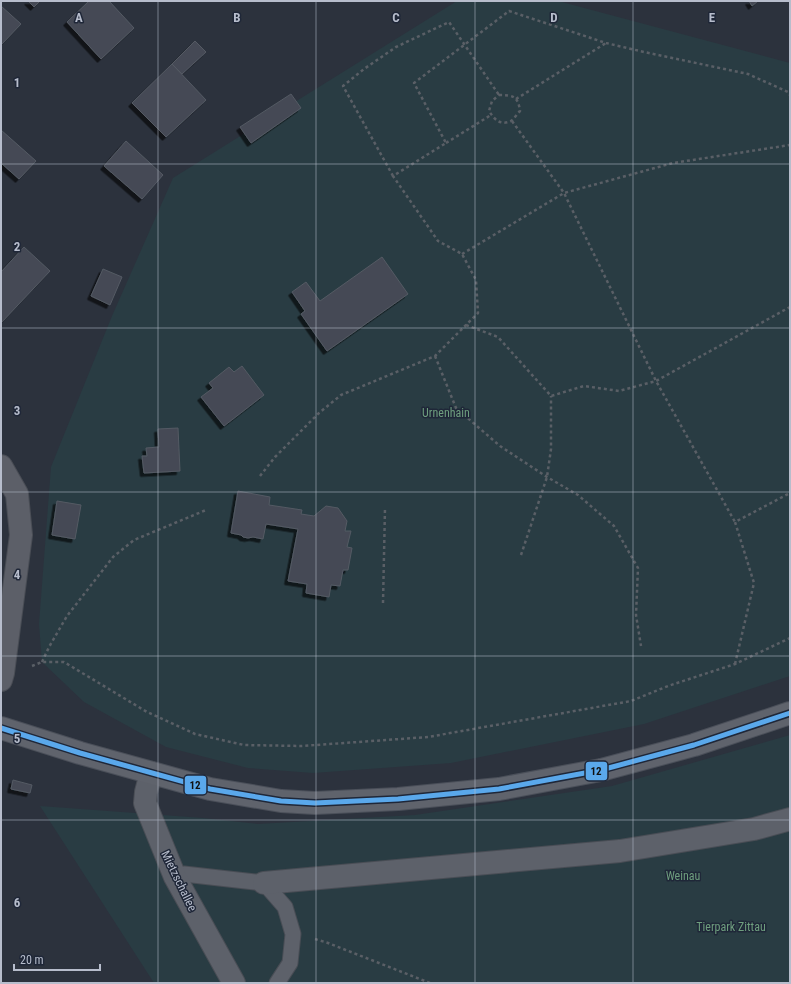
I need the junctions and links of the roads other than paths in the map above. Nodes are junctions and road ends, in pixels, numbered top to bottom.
1 (1, 466) edge
2 (1, 680) edge
3 (790, 713) edge
4 (1, 728) edge
5 (151, 773) junction
6 (790, 819) edge
7 (175, 877) junction
8 (264, 883) junction
9 (234, 983) edge
10 (277, 983) edge

1 - 2 street
3 - 5 main road
4 - 5 main road
5 - 7 street, Mietzschallee
6 - 8 street
7 - 8 lane
7 - 9 street, Mietzschallee
8 - 10 lane

